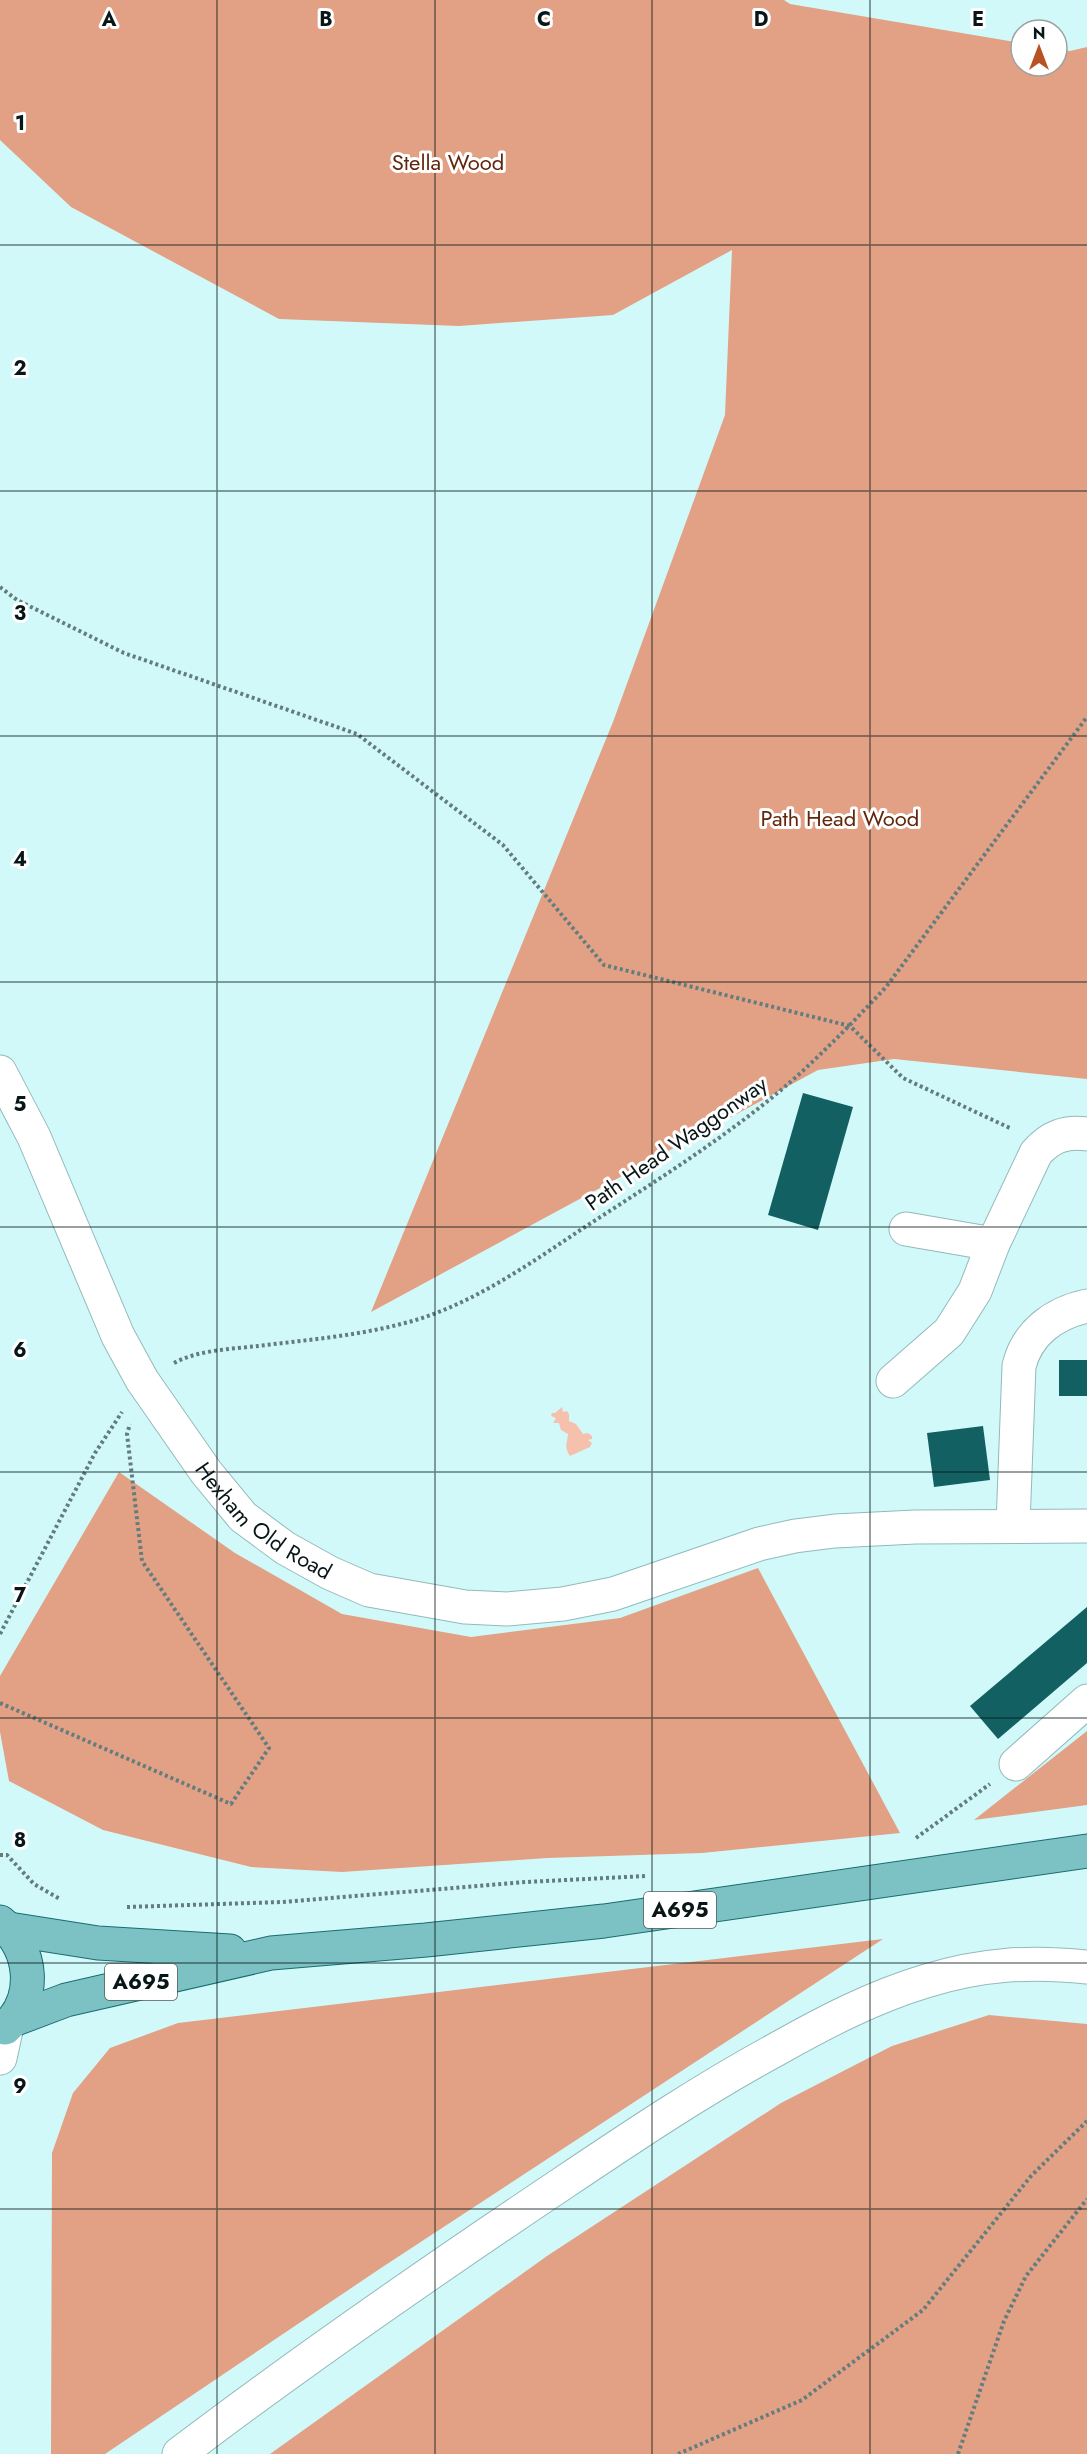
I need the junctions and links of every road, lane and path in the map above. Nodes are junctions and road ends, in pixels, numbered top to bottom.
1 (0, 588) edge
2 (1087, 717) edge
3 (850, 1026) junction
4 (0, 1072) edge
5 (1087, 1134) edge
6 (1044, 1143) junction
7 (906, 1229) dead end
8 (993, 1244) junction
9 (1087, 1306) edge
10 (142, 1380) junction
11 (893, 1381) dead end
12 (1013, 1525) junction
13 (1087, 1526) edge
14 (0, 1634) edge
15 (1087, 1701) edge
16 (0, 1703) edge
17 (1016, 1764) joint
18 (913, 1840) dead end
19 (1087, 1851) edge
20 (0, 1855) edge
21 (652, 1876) dead end
22 (63, 1900) dead end
23 (121, 1907) dead end
24 (2, 1924) edge
25 (271, 1953) junction
26 (1087, 1967) edge
27 (7, 2026) edge
28 (0, 2058) edge
29 (1087, 2121) edge
30 (1087, 2199) edge
31 (180, 2454) edge
32 (678, 2454) edge
33 (958, 2454) edge

1 - 3 path
2 - 3 path, Path Head Waggonway
3 - 6 path
3 - 10 path, Path Head Waggonway
4 - 10 street, Hexham Old Road
5 - 6 street
6 - 8 street
7 - 8 street
8 - 11 street
9 - 12 street
10 - 12 street, Hexham Old Road
10 - 14 path
10 - 16 path
12 - 13 street, Hexham Old Road
15 - 17 street
17 - 18 path
19 - 25 main road, A695
20 - 22 path
21 - 23 path
24 - 25 main road, A695
24 - 27 main road, A695
25 - 27 main road, A695
26 - 31 street
27 - 28 street
29 - 32 path
30 - 33 path

